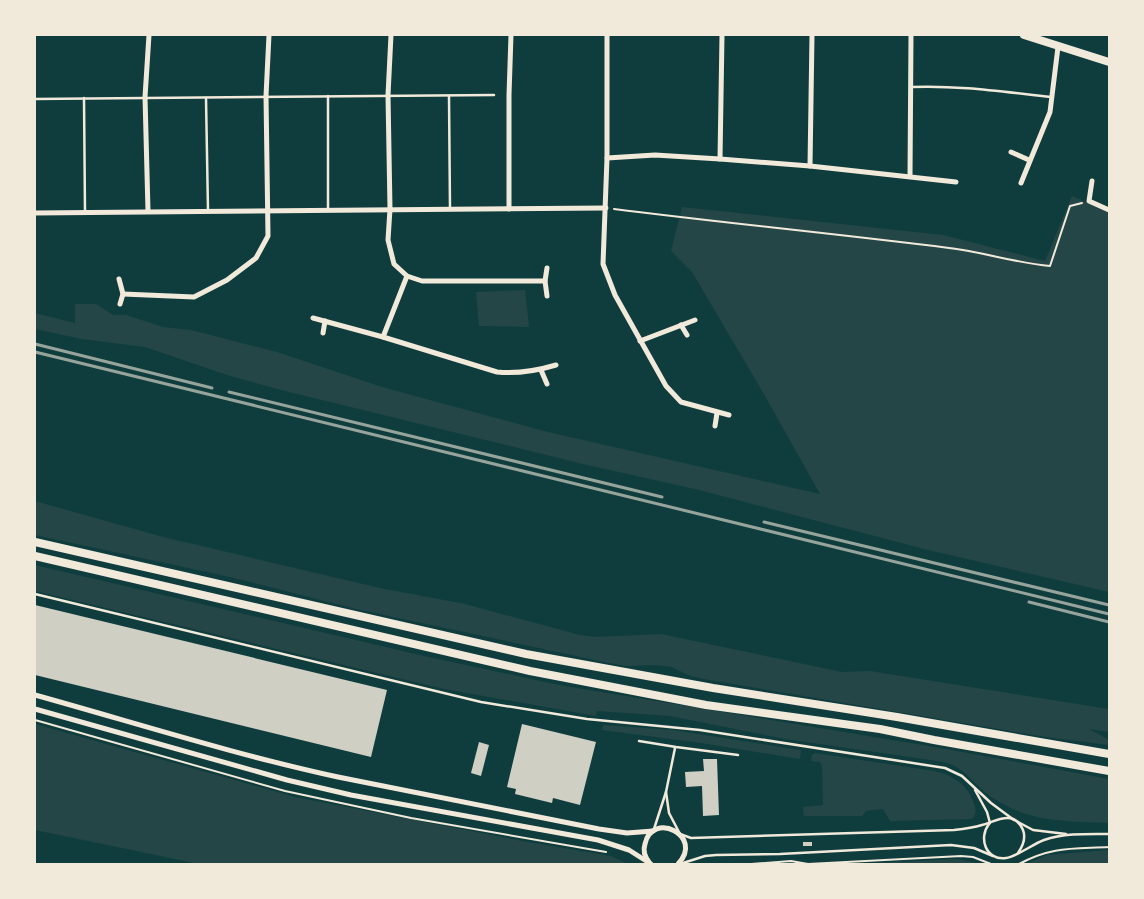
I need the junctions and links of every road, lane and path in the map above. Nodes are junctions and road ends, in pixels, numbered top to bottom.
1 (149, 35) edge
2 (269, 35) edge
3 (391, 35) edge
4 (511, 35) edge
5 (607, 35) edge
6 (722, 35) edge
7 (812, 35) edge
8 (911, 35) edge
9 (1024, 35) edge
10 (1058, 47) junction
11 (1109, 62) edge
12 (910, 87) junction
13 (388, 95) junction
14 (494, 95) dead end
15 (266, 96) junction
16 (328, 96) junction
17 (449, 96) junction
18 (145, 97) junction
19 (206, 97) junction
20 (84, 98) junction
21 (1051, 98) junction
22 (35, 99) edge
23 (1011, 152) dead end
24 (606, 158) junction
25 (720, 160) junction
26 (1029, 160) junction
27 (810, 166) junction
28 (910, 176) junction
29 (1092, 180) dead end
30 (956, 182) dead end
31 (1021, 183) dead end
32 (1089, 201) junction
33 (606, 208) junction
34 (390, 209) junction
35 (450, 209) junction
36 (509, 209) junction
37 (268, 210) junction
38 (328, 210) junction
39 (1109, 210) edge
40 (148, 211) junction
41 (208, 211) junction
42 (85, 212) junction
43 (35, 213) edge
44 (547, 268) dead end
45 (407, 276) junction
46 (120, 279) dead end
47 (545, 281) junction
48 (123, 294) junction
49 (547, 296) dead end
50 (120, 304) dead end
51 (313, 318) dead end
52 (695, 320) dead end
53 (325, 321) junction
54 (681, 325) junction
55 (322, 333) dead end
56 (687, 335) dead end
57 (383, 337) junction
58 (640, 341) junction
59 (556, 365) dead end
60 (541, 370) junction
61 (547, 384) dead end
62 (717, 412) junction
63 (729, 416) dead end
64 (715, 426) dead end
65 (35, 542) edge
66 (35, 556) edge
67 (35, 594) edge
68 (35, 695) edge
69 (35, 709) edge
70 (639, 741) dead end
71 (676, 747) junction
72 (738, 754) dead end
73 (1109, 754) edge
74 (1109, 771) edge
75 (973, 787) junction
76 (666, 792) junction
77 (1015, 821) junction
78 (990, 823) junction
79 (653, 831) junction
80 (680, 834) junction
81 (1072, 834) junction
82 (1109, 834) edge
83 (1109, 847) edge
84 (1018, 852) junction
85 (993, 856) junction
86 (651, 864) edge
87 (678, 864) edge
88 (751, 864) edge
89 (991, 864) edge
90 (1019, 864) edge

1 - 18 street
2 - 15 street
3 - 13 street
4 - 36 street
5 - 24 street
6 - 25 street
7 - 27 street
8 - 12 street
9 - 10 main road
10 - 11 main road
10 - 21 street
12 - 21 lane
12 - 28 street
13 - 16 lane
13 - 17 lane
13 - 34 street
14 - 17 lane
15 - 16 lane
15 - 19 lane
15 - 37 street
16 - 38 lane
17 - 35 lane
18 - 19 lane
18 - 20 lane
18 - 40 street
19 - 41 lane
20 - 22 lane
20 - 42 lane
21 - 26 street
23 - 26 street
24 - 25 street
24 - 33 street
25 - 27 street
26 - 31 street
27 - 28 street
28 - 30 street
29 - 32 street
32 - 33 path
32 - 39 street
33 - 36 street
33 - 58 street
34 - 35 street
34 - 38 street
34 - 45 street
35 - 36 street
37 - 38 street
37 - 41 street
37 - 48 street
40 - 41 street
40 - 42 street
42 - 43 street
44 - 47 street
45 - 47 street
45 - 57 street
46 - 48 street
47 - 49 street
48 - 50 street
51 - 53 street
52 - 54 street
53 - 55 street
53 - 57 street
54 - 56 street
54 - 58 street
57 - 60 street
58 - 62 street
59 - 60 street
60 - 61 street
62 - 63 street
62 - 64 street
65 - 73 main road
66 - 74 main road
67 - 75 lane
68 - 79 street
69 - 86 street
70 - 71 lane
71 - 72 lane
71 - 76 lane
75 - 77 lane
75 - 78 lane
76 - 79 lane
76 - 80 lane
77 - 78 lane
77 - 81 lane
77 - 84 lane
78 - 80 lane
78 - 85 lane
79 - 80 street
79 - 86 street
80 - 87 street
81 - 82 lane
81 - 84 lane
83 - 90 path
84 - 85 lane
85 - 87 lane
88 - 89 path

